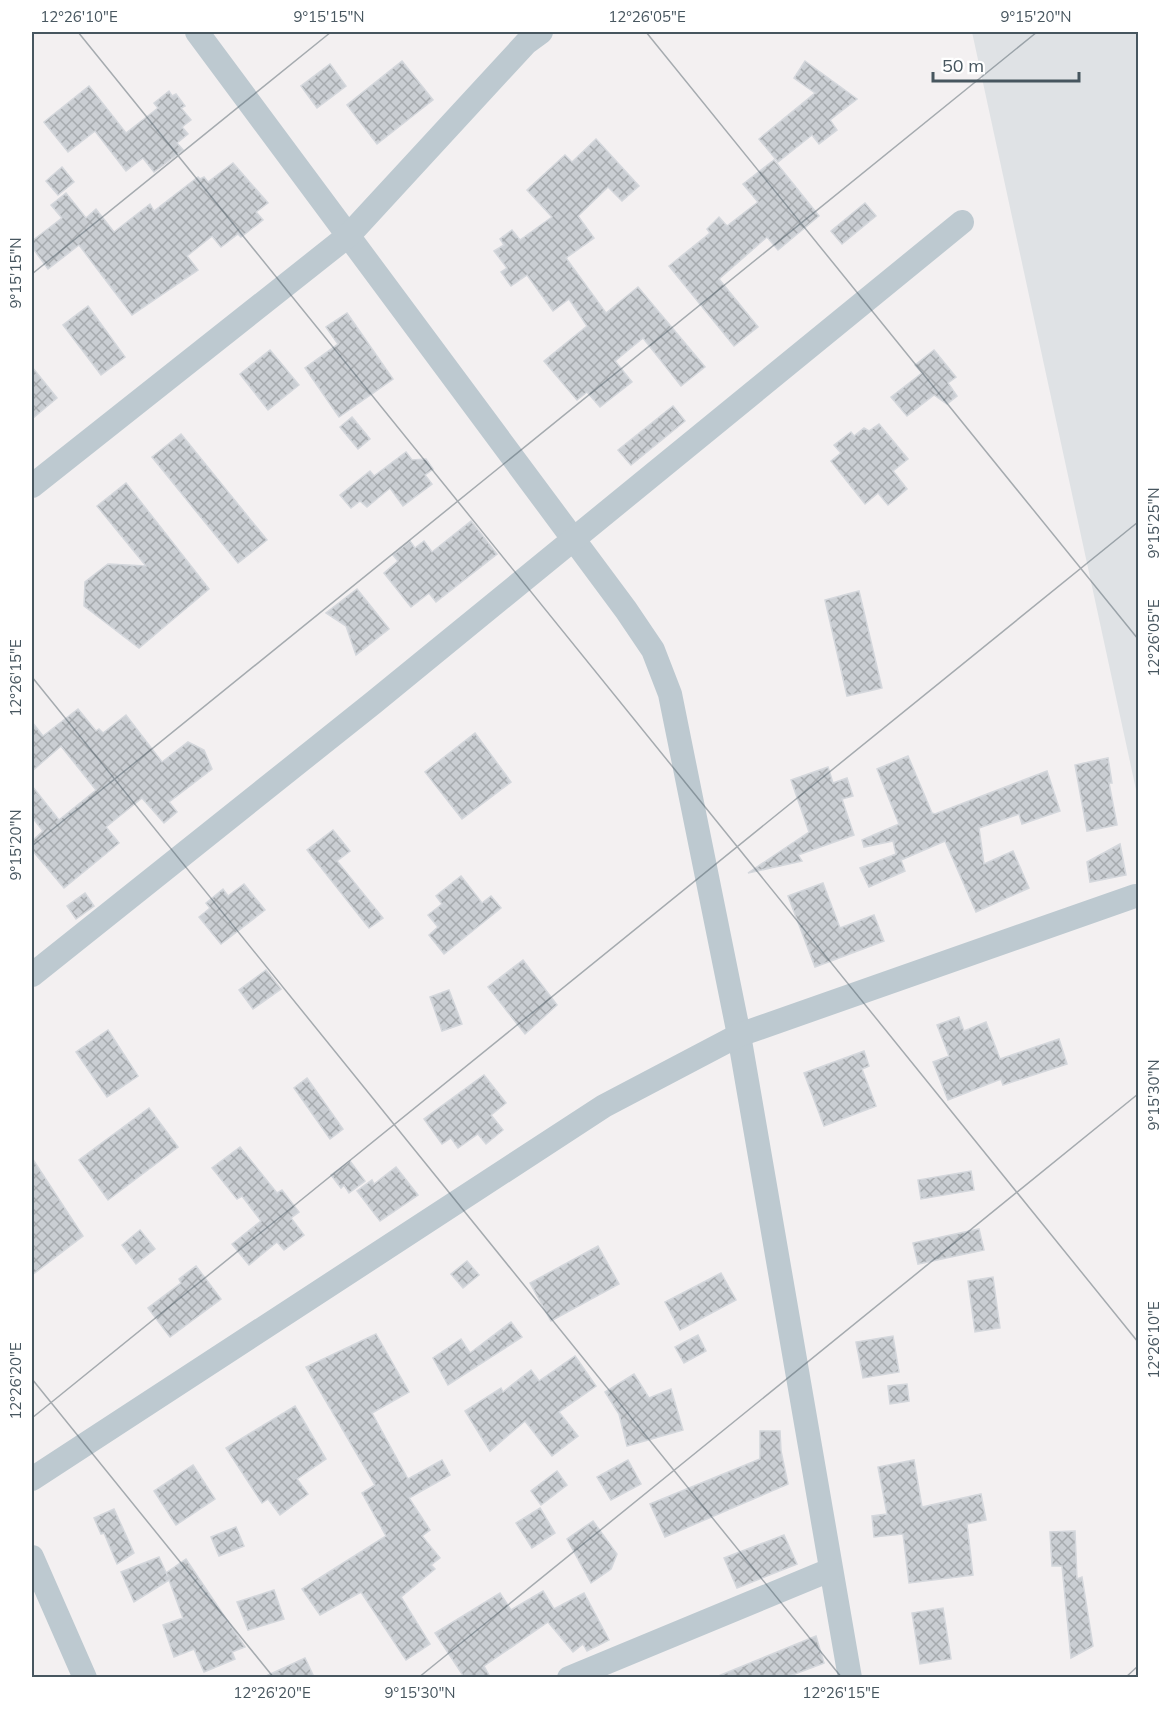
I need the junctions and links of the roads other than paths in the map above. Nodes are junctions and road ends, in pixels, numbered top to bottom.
1 (197, 32) edge
2 (542, 32) edge
3 (962, 222) dead end
4 (349, 235) junction
5 (32, 486) edge
6 (573, 539) junction
7 (1135, 896) dead end
8 (32, 975) edge
9 (739, 1035) junction
10 (32, 1479) edge
11 (32, 1557) edge
12 (830, 1570) junction
13 (85, 1677) edge
14 (568, 1677) edge
15 (850, 1677) edge

1 - 4 street
2 - 4 street
3 - 6 street
4 - 5 street
4 - 6 street
6 - 8 street
6 - 9 street
7 - 9 street
9 - 10 street
9 - 12 street
11 - 13 street
12 - 14 street
12 - 15 street

